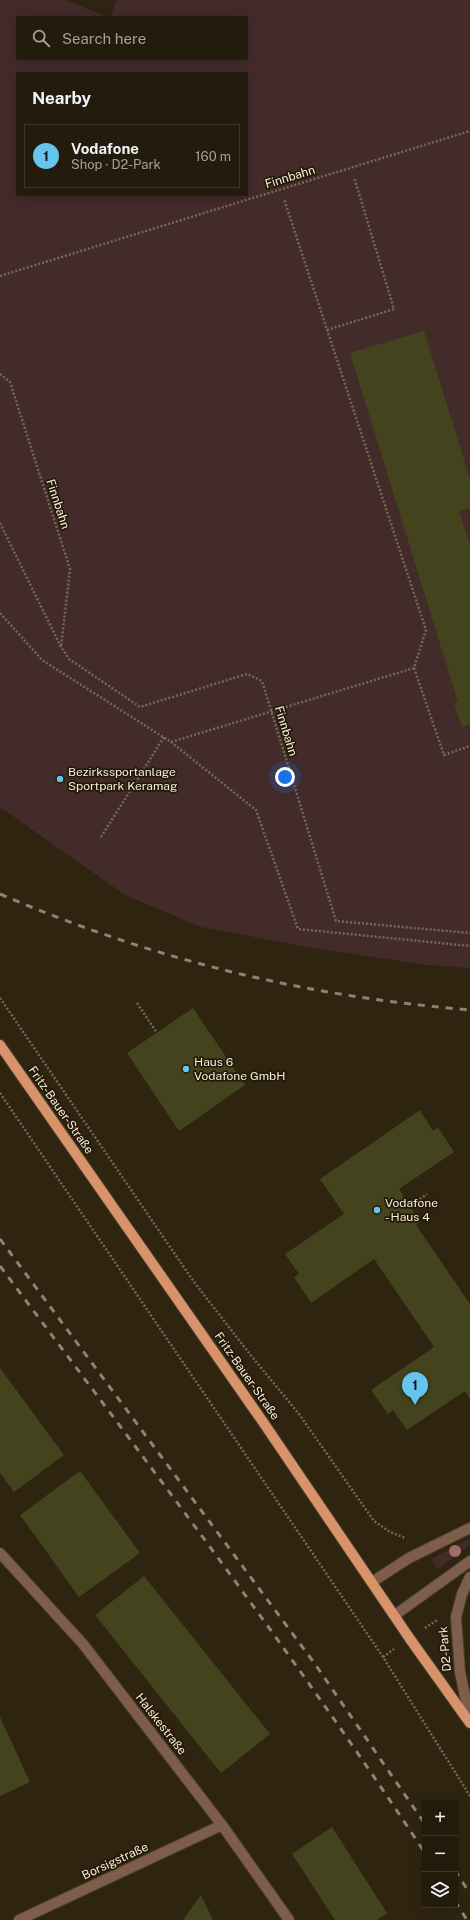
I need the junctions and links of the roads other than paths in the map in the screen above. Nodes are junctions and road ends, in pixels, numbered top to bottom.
1 (0, 1045) edge
2 (470, 1528) edge
3 (0, 1553) edge
4 (470, 1561) edge
5 (470, 1577) edge
6 (372, 1582) junction
7 (395, 1616) junction
8 (470, 1722) edge
9 (222, 1825) junction
10 (18, 1920) edge
11 (289, 1920) edge

1 - 6 main road, Fritz-Bauer-Straße
2 - 6 street
3 - 9 street, Halskestraße
4 - 7 street
5 - 8 street, D2-Park
6 - 7 main road, Fritz-Bauer-Straße
7 - 8 main road, Fritz-Bauer-Straße
9 - 10 street, Borsigstraße
9 - 11 street, Halskestraße

